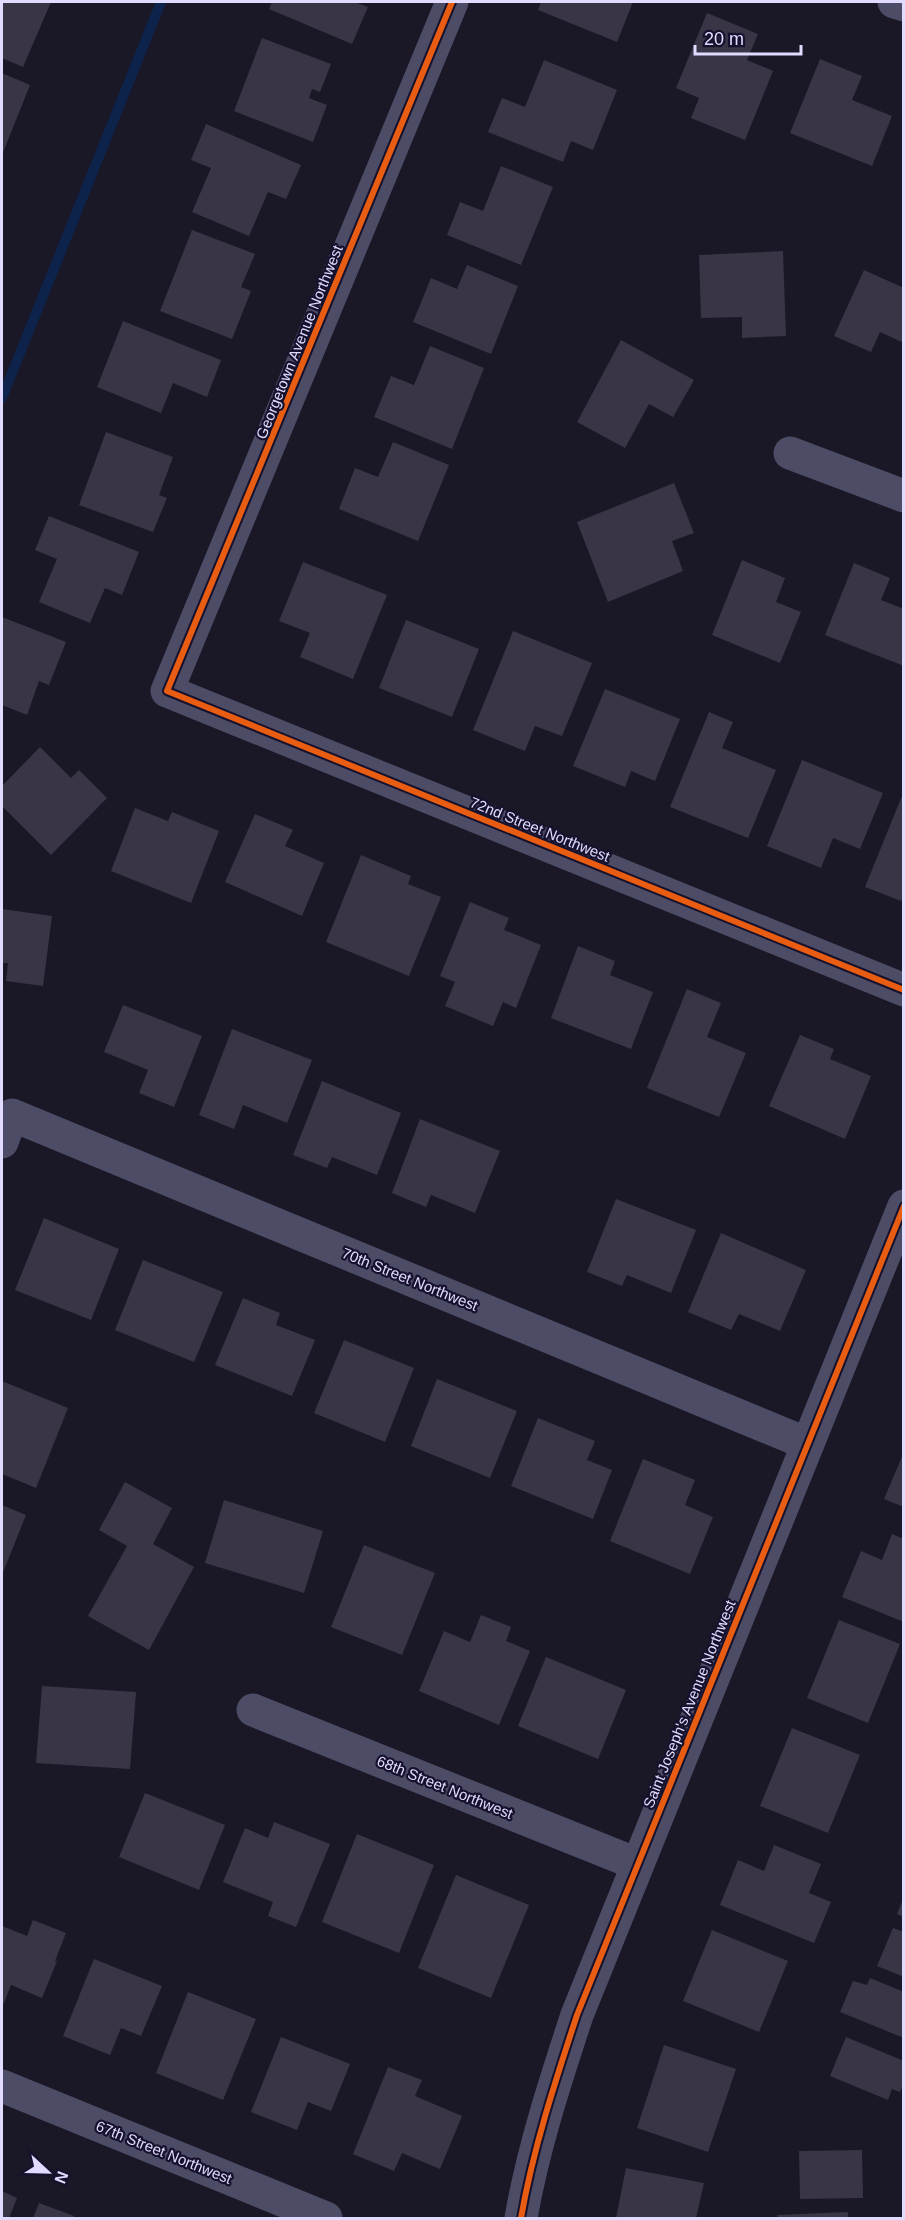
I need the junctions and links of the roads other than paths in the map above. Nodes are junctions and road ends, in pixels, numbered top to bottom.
1 (452, 2) edge
2 (894, 2) edge
3 (903, 5) edge
4 (790, 453) dead end
5 (903, 496) edge
6 (167, 691) joint
7 (903, 990) edge
8 (7, 1128) edge
9 (900, 1225) edge
10 (808, 1444) junction
11 (254, 1710) dead end
12 (637, 1864) junction
13 (2, 2086) edge
14 (326, 2218) edge
15 (521, 2218) edge

1 - 6 street, Georgetown Avenue Northwest
2 - 3 street
4 - 5 street
6 - 7 street, 72nd Street Northwest
8 - 10 street, 70th Street Northwest
9 - 10 street, Saint Joseph's Avenue Northwest
10 - 12 street, Saint Joseph's Avenue Northwest
11 - 12 street, 68th Street Northwest
12 - 15 street, Saint Joseph's Avenue Northwest
13 - 14 street, 67th Street Northwest

